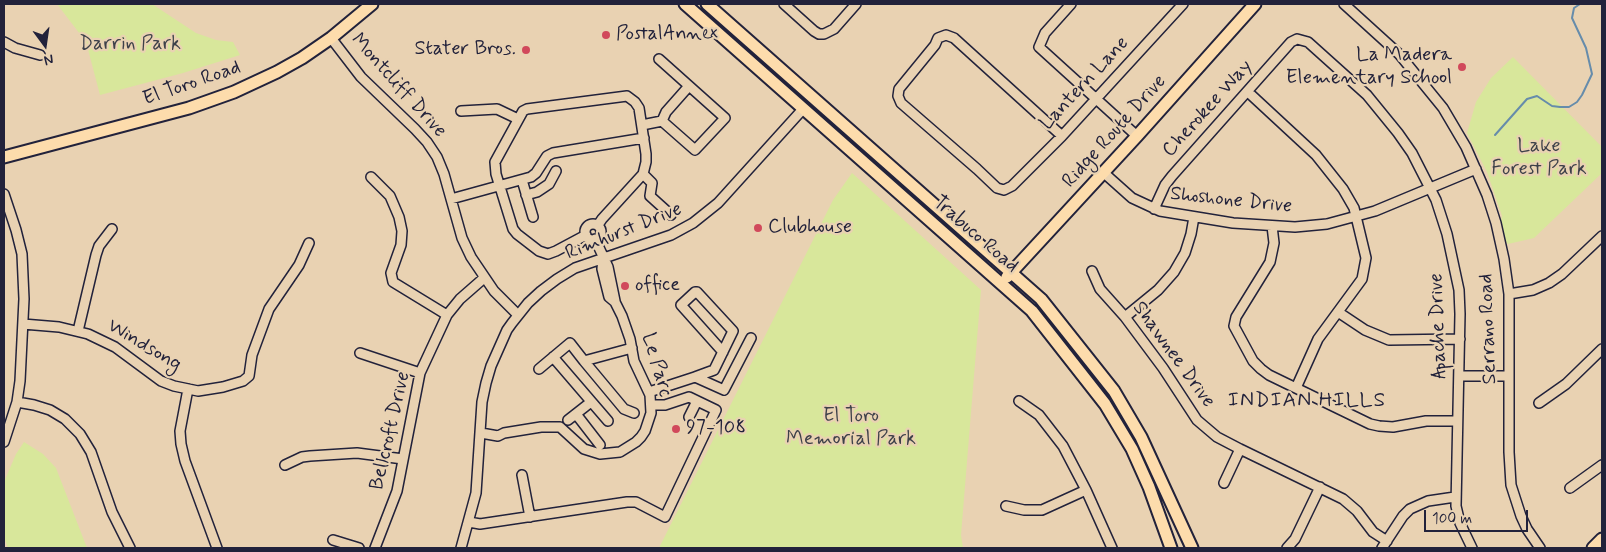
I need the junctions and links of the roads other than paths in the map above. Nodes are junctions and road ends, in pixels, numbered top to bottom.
1 (372, 4) edge
2 (685, 4) edge
3 (697, 4) edge
4 (784, 4) edge
5 (856, 4) edge
6 (1071, 4) edge
7 (1183, 4) edge
8 (1255, 4) edge
9 (1344, 4) edge
10 (710, 6) edge
11 (331, 38) junction
12 (1297, 39) joint
13 (4, 42) edge
14 (40, 55) dead end
15 (658, 59) dead end
16 (781, 70) junction
17 (689, 86) junction
18 (1248, 92) junction
19 (1096, 100) junction
20 (803, 109) junction
21 (461, 110) dead end
22 (518, 119) junction
23 (662, 121) junction
24 (642, 124) junction
25 (1062, 136) junction
26 (1137, 136) junction
27 (644, 138) junction
28 (858, 138) junction
29 (4, 157) edge
30 (1476, 169) junction
31 (556, 171) dead end
32 (1104, 173) junction
33 (643, 174) junction
34 (371, 177) dead end
35 (522, 180) junction
36 (500, 186) junction
37 (1431, 189) junction
38 (897, 192) junction
39 (4, 194) edge
40 (526, 196) junction
41 (451, 199) junction
42 (1154, 209) junction
43 (946, 215) junction
44 (671, 216) dead end
45 (533, 217) dead end
46 (1194, 217) junction
47 (1356, 217) junction
48 (598, 225) junction
49 (1272, 226) junction
50 (112, 229) dead end
51 (586, 235) junction
52 (1602, 236) edge
53 (595, 239) junction
54 (308, 243) dead end
55 (603, 258) junction
56 (1011, 272) junction
57 (1092, 272) dead end
58 (484, 278) junction
59 (1001, 283) junction
60 (1508, 294) junction
61 (1338, 312) junction
62 (447, 315) junction
63 (518, 316) junction
64 (1125, 317) junction
65 (23, 324) junction
66 (78, 331) junction
67 (751, 338) dead end
68 (1460, 340) junction
69 (632, 348) junction
70 (1602, 349) edge
71 (722, 352) junction
72 (360, 353) dead end
73 (553, 357) junction
74 (584, 361) junction
75 (539, 369) dead end
76 (420, 373) junction
77 (1459, 376) junction
78 (1509, 376) junction
79 (695, 377) junction
80 (1296, 388) junction
81 (188, 390) junction
82 (649, 392) junction
83 (697, 401) junction
84 (1019, 401) dead end
85 (17, 402) junction
86 (590, 402) junction
87 (1538, 403) dead end
88 (651, 405) junction
89 (634, 413) dead end
90 (576, 414) junction
91 (689, 417) dead end
92 (568, 420) dead end
93 (1457, 421) junction
94 (608, 422) dead end
95 (481, 433) junction
96 (4, 442) edge
97 (600, 445) dead end
98 (1240, 449) junction
99 (403, 460) junction
100 (285, 465) dead end
101 (1602, 466) edge
102 (522, 475) dead end
103 (1224, 483) dead end
104 (1320, 488) junction
105 (1570, 488) dead end
106 (1086, 490) junction
107 (1455, 497) junction
108 (1006, 506) dead end
109 (530, 517) junction
110 (469, 522) junction
111 (1602, 539) edge
112 (334, 540) dead end
113 (1384, 544) edge
114 (130, 548) edge
115 (217, 548) edge
116 (359, 548) edge
117 (375, 548) edge
118 (461, 548) edge
119 (1112, 548) edge
120 (1172, 548) edge
121 (1192, 548) edge
122 (1287, 548) edge
123 (1472, 548) edge
124 (1540, 548) edge
125 (1593, 548) edge

1 - 11 main road, El Toro Road
2 - 20 main road, Trabuco Road
3 - 10 main road
4 - 5 street
6 - 19 street
7 - 19 street, Lantern Lane
8 - 26 main road, Ridge Route Drive
9 - 30 street, Serrano Road
10 - 16 main road, Trabuco Road
11 - 29 main road, El Toro Road
11 - 41 street, Montcliff Drive
12 - 18 street, Cherokee Way
12 - 37 street, Apache Drive
13 - 14 street
15 - 17 street
16 - 20 main road
16 - 28 main road, Trabuco Road
17 - 23 street
17 - 23 street
18 - 42 street, Cherokee Way
18 - 47 street
19 - 25 street, Lantern Lane
19 - 26 street
20 - 28 main road
20 - 38 main road, Trabuco Road
20 - 55 street, Rimhurst Drive
21 - 22 street
22 - 24 street
22 - 36 street
23 - 24 street
24 - 27 street
25 - 25 street, Lantern Lane
26 - 32 main road, Ridge Route Drive
27 - 33 street
27 - 35 street
28 - 43 main road, Trabuco Road
30 - 37 street, Shoshone Drive
30 - 60 street, Serrano Road
31 - 40 street
32 - 42 street, Shoshone Drive
32 - 56 main road, Ridge Route Drive
33 - 44 street
33 - 48 street
34 - 62 street
35 - 36 street
35 - 40 street
36 - 41 street
36 - 51 street
37 - 47 street, Shoshone Drive
37 - 68 street, Apache Drive
38 - 43 main road
38 - 59 main road, Trabuco Road
39 - 65 street
40 - 45 street
41 - 58 street, Montcliff Drive
42 - 46 street, Shoshone Drive
43 - 56 main road, Trabuco Road
46 - 49 street, Shoshone Drive
46 - 64 street
47 - 49 street, Shoshone Drive
47 - 61 street
48 - 51 street
48 - 53 street
49 - 80 street
50 - 66 street
51 - 53 street
52 - 60 street
53 - 55 street, Le Parc
54 - 81 street, Windsong
55 - 63 street, Rimhurst Drive
55 - 69 street, Le Parc
56 - 59 main road, Ridge Route Drive
56 - 121 main road, Trabuco Road
57 - 64 street, Shawnee Drive
58 - 62 street, Bellcroft Drive
58 - 63 street, Montcliff Drive
59 - 120 main road, Trabuco Road
60 - 78 street, Serrano Road
61 - 68 street
61 - 80 street
62 - 76 street, Bellcroft Drive
63 - 95 street, Rimhurst Drive
64 - 98 street, Shawnee Drive
65 - 66 street, Windsong
65 - 85 street
66 - 81 street, Windsong
67 - 79 street
68 - 77 street, Apache Drive
69 - 74 street
69 - 82 street, Le Parc
70 - 87 street
71 - 71 street
71 - 79 street
72 - 76 street
73 - 74 street
73 - 75 street
73 - 86 street
74 - 89 street
76 - 99 street, Bellcroft Drive
77 - 78 street
77 - 93 street, Apache Drive
78 - 124 street, Serrano Road
79 - 82 street
80 - 93 street
81 - 115 street
82 - 88 street, Le Parc
83 - 88 street
83 - 91 street
83 - 109 street
84 - 106 street
85 - 96 street
85 - 114 street
86 - 90 street
86 - 94 street
88 - 95 street, Le Parc
90 - 92 street
90 - 97 street
93 - 107 street, Apache Drive
95 - 110 street, Rimhurst Drive
98 - 103 street
98 - 104 street, Shawnee Drive
99 - 100 street
99 - 117 street, Bellcroft Drive
101 - 105 street
102 - 109 street
104 - 113 street, Shawnee Drive
104 - 122 street
106 - 108 street
106 - 119 street
107 - 113 street
107 - 123 street, Apache Drive
109 - 110 street
110 - 118 street, Rimhurst Drive
111 - 125 main road
112 - 116 street

